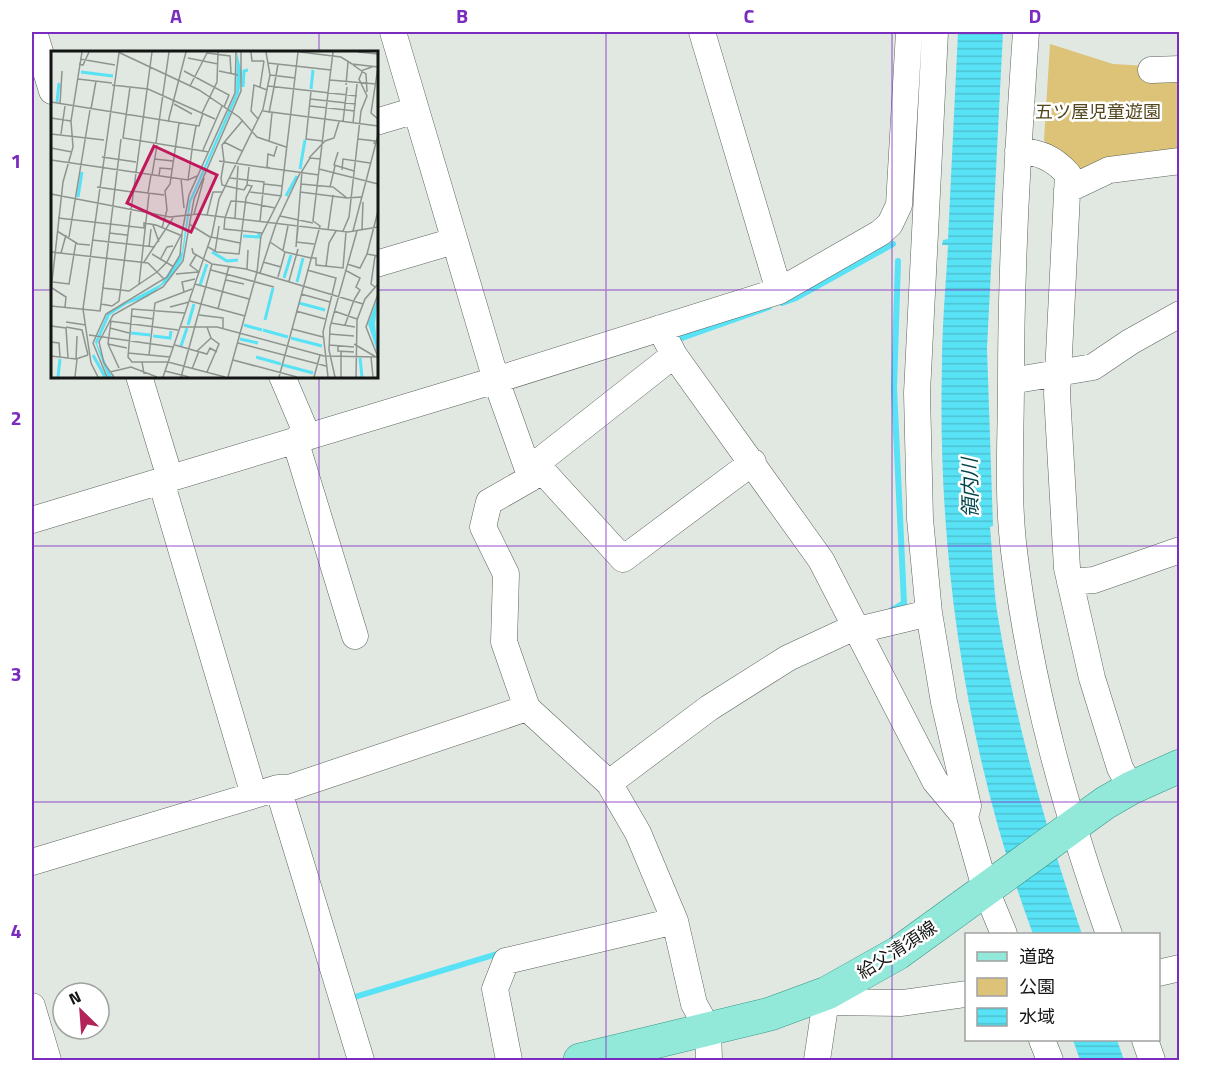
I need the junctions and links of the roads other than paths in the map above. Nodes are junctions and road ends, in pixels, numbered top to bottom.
1 (34, 32) edge
2 (52, 32) edge
3 (393, 32) edge
4 (702, 32) edge
5 (717, 32) edge
6 (909, 32) edge
7 (935, 32) edge
8 (1026, 32) edge
9 (58, 51) edge
10 (1179, 69) edge
11 (1151, 70) dead end
12 (51, 88) edge
13 (416, 110) junction
14 (378, 121) edge
15 (1018, 151) junction
16 (1179, 161) edge
17 (1067, 190) junction
18 (454, 241) junction
19 (378, 263) edge
20 (786, 288) junction
21 (1179, 314) edge
22 (660, 328) junction
23 (674, 355) junction
24 (1058, 375) junction
25 (140, 378) edge
26 (155, 378) edge
27 (283, 378) edge
28 (496, 380) junction
29 (1011, 381) junction
30 (301, 438) junction
31 (753, 462) junction
32 (533, 468) junction
33 (165, 480) junction
34 (32, 520) edge
35 (1179, 550) edge
36 (1070, 582) junction
37 (929, 614) junction
38 (857, 628) junction
39 (355, 636) dead end
40 (527, 708) junction
41 (1179, 766) edge
42 (609, 783) junction
43 (1131, 788) junction
44 (258, 794) junction
45 (965, 817) junction
46 (1071, 828) junction
47 (32, 862) edge
48 (990, 885) junction
49 (675, 921) junction
50 (1004, 933) edge
51 (1109, 933) edge
52 (1179, 968) edge
53 (1160, 973) edge
54 (965, 994) edge
55 (827, 998) junction
56 (32, 1006) edge
57 (1042, 1041) edge
58 (1145, 1041) edge
59 (709, 1045) edge
60 (48, 1060) edge
61 (343, 1060) edge
62 (361, 1060) edge
63 (509, 1060) edge
64 (580, 1060) edge
65 (817, 1060) edge
66 (1050, 1060) edge
67 (1152, 1060) edge

1 - 12 street
2 - 9 street
3 - 13 street
4 - 20 street
5 - 20 street
6 - 20 street
7 - 37 street
8 - 15 street
10 - 11 street
13 - 14 street
13 - 18 street
15 - 17 street
15 - 29 street
16 - 17 street
17 - 24 street
18 - 19 street
18 - 28 street
20 - 22 street
21 - 24 street
22 - 23 street
22 - 28 street
23 - 31 street
23 - 32 street
24 - 29 street
24 - 36 street
25 - 33 street
26 - 33 street
27 - 30 street
28 - 30 street
28 - 32 street
29 - 46 street
30 - 33 street
30 - 39 street
31 - 32 street
31 - 38 street
32 - 40 street
33 - 34 street
33 - 44 street
35 - 36 street
36 - 43 street
37 - 38 street
37 - 45 street
38 - 42 street
38 - 45 street
40 - 42 street
40 - 44 street
41 - 43 main road, 給父清須線
42 - 49 street
43 - 46 main road, 給父清須線
44 - 47 street
44 - 61 street
44 - 62 street
45 - 48 street
46 - 48 main road, 給父清須線
46 - 51 street
48 - 50 street
48 - 55 main road, 給父清須線
49 - 59 street
49 - 63 street
52 - 53 street
54 - 55 street
55 - 59 main road, 給父清須線
55 - 65 street
56 - 60 street
57 - 66 street
58 - 67 street
59 - 64 main road, 給父清須線

